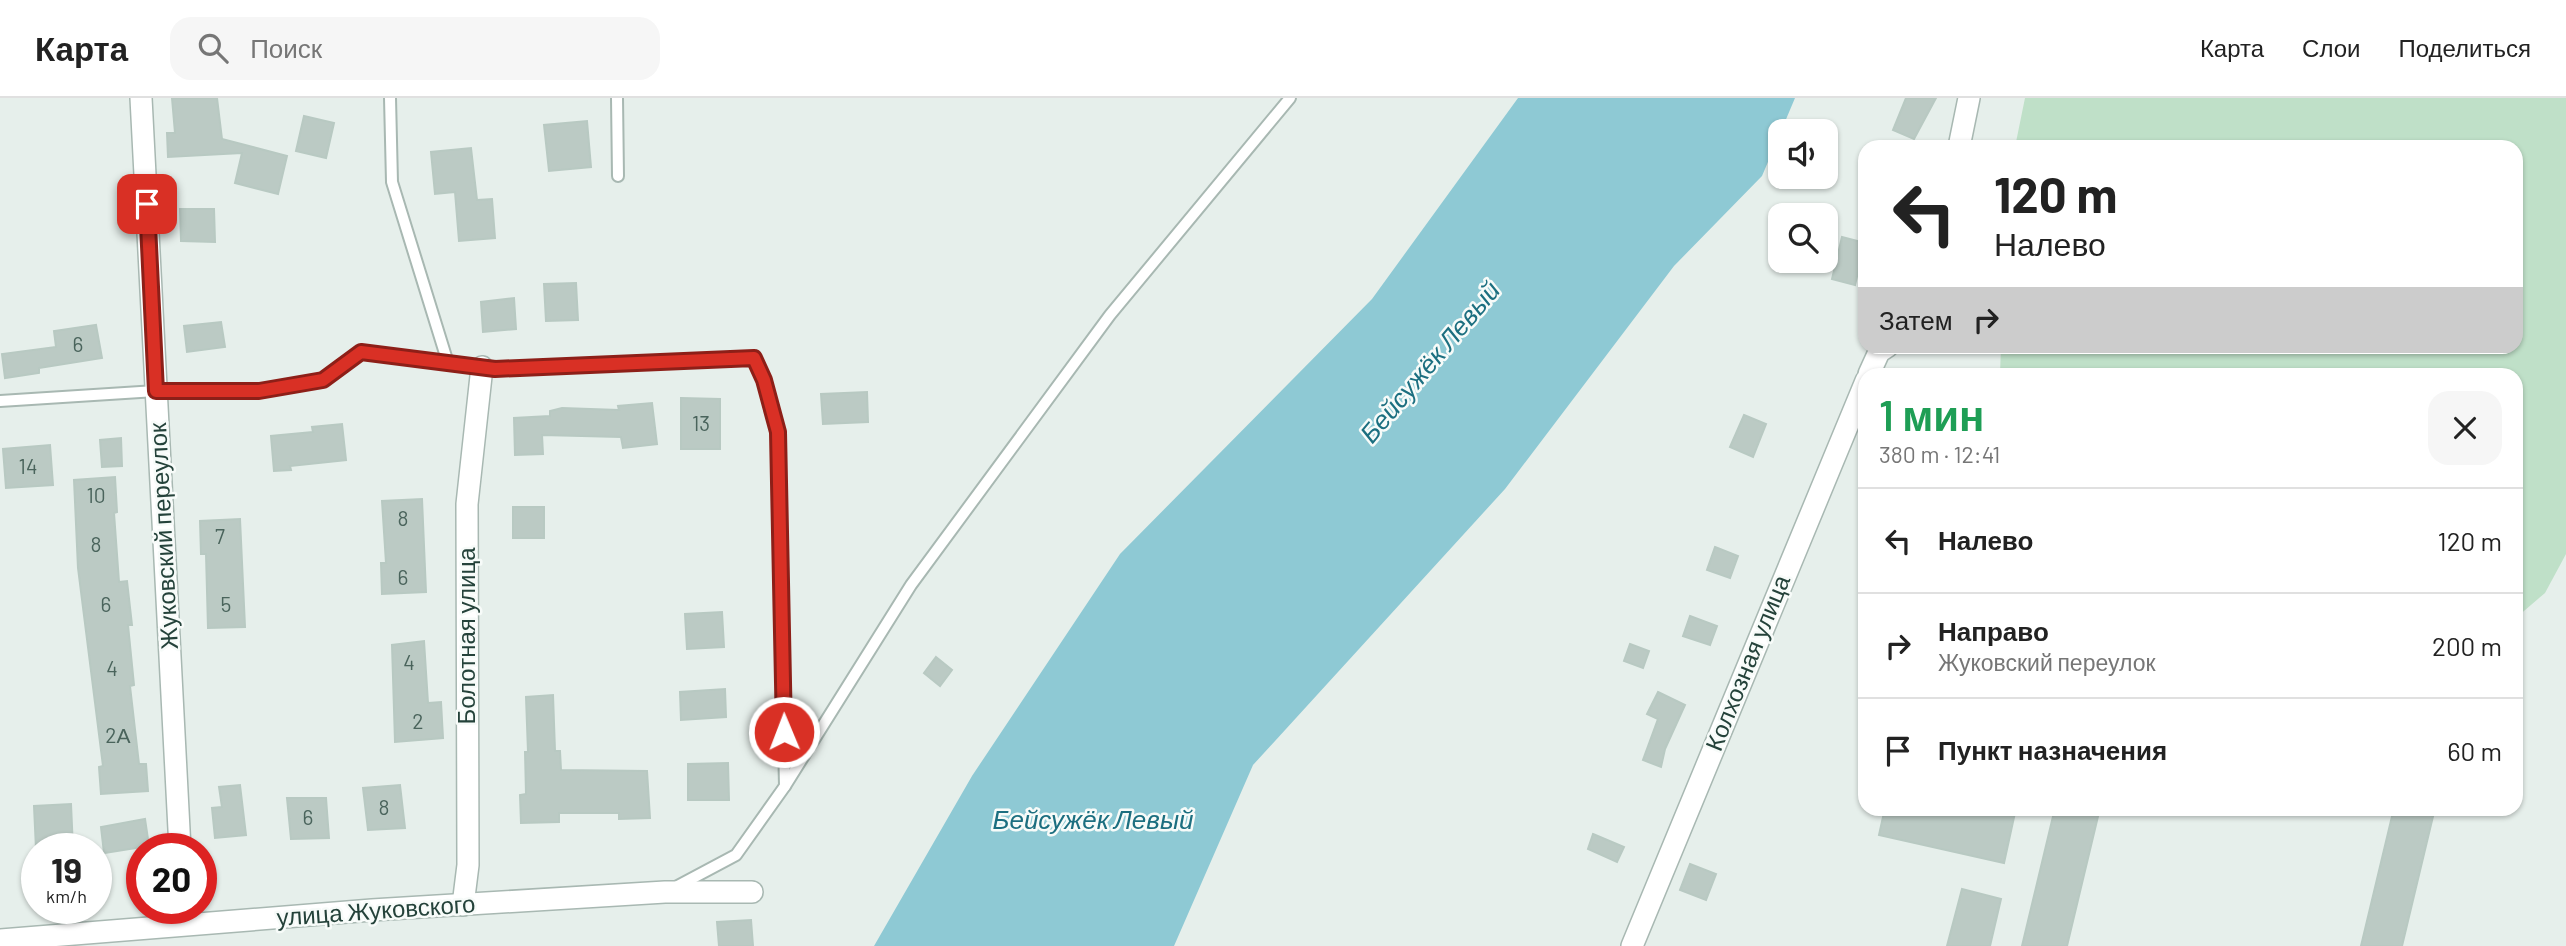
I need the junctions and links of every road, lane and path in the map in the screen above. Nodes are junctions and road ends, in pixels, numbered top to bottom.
1 (141, 98) edge
2 (390, 98) edge
3 (617, 98) edge
4 (1290, 98) edge
5 (1969, 98) edge
6 (1960, 140) edge
7 (618, 176) dead end
8 (448, 363) junction
9 (482, 367) junction
10 (156, 391) junction
11 (1858, 400) edge
12 (0, 401) edge
13 (785, 786) junction
14 (179, 833) edge
15 (666, 892) junction
16 (752, 892) dead end
17 (463, 905) junction
18 (217, 915) edge
19 (126, 923) edge
20 (0, 940) edge
21 (1632, 946) edge

1 - 10 street, Жуковский переулок
2 - 8 lane
3 - 7 lane
4 - 13 lane
5 - 6 street
8 - 9 lane
8 - 10 lane
9 - 13 lane
9 - 17 street, Болотная улица
10 - 12 lane
10 - 14 street, Жуковский переулок
11 - 21 street, Колхозная улица
13 - 15 lane
15 - 16 street, улица Жуковского
15 - 17 street, улица Жуковского
17 - 18 street, улица Жуковского
19 - 20 street, улица Жуковского

